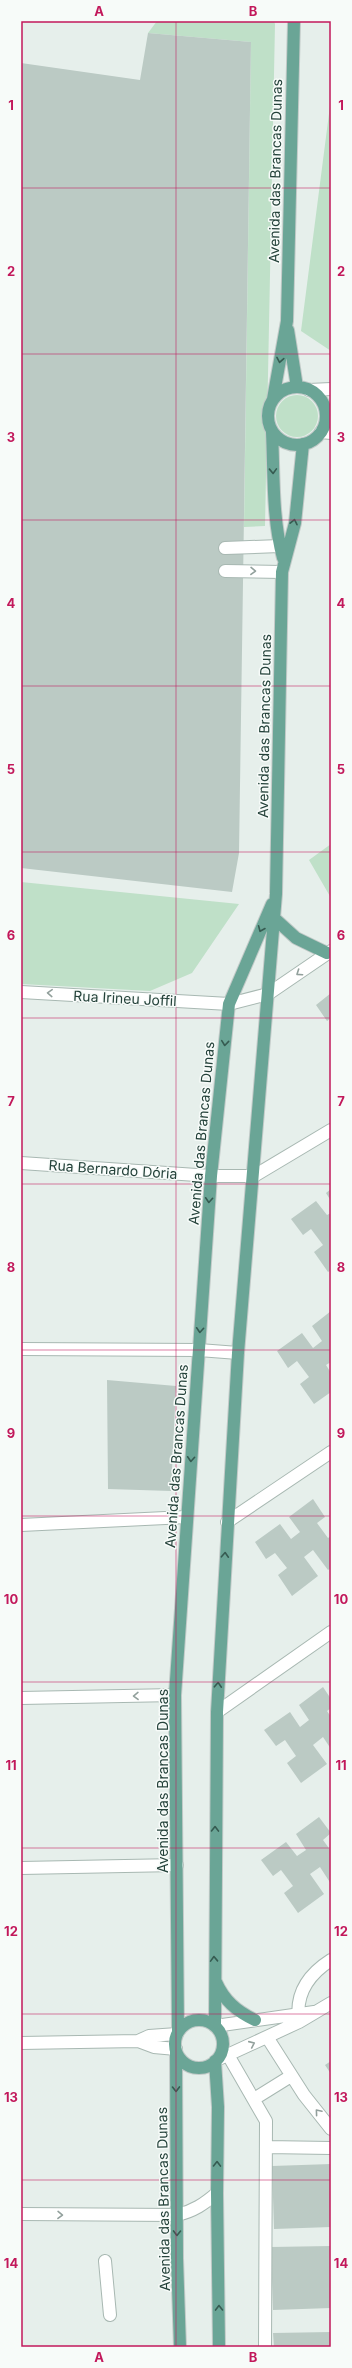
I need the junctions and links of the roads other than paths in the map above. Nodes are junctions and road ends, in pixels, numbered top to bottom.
1 (294, 21) edge
2 (287, 321) junction
3 (297, 387) junction
4 (331, 389) edge
5 (309, 390) junction
6 (273, 399) junction
7 (272, 432) junction
8 (326, 433) edge
9 (303, 444) junction
10 (280, 546) junction
11 (225, 548) dead end
12 (282, 566) junction
13 (225, 571) dead end
14 (276, 894) junction
15 (274, 918) junction
16 (329, 952) edge
17 (21, 992) edge
18 (268, 994) junction
19 (229, 1004) junction
20 (331, 1130) edge
21 (21, 1163) edge
22 (211, 1176) junction
23 (254, 1176) junction
24 (21, 1349) edge
25 (199, 1350) junction
26 (238, 1353) junction
27 (331, 1452) edge
28 (186, 1517) junction
29 (227, 1522) junction
30 (21, 1525) edge
31 (331, 1632) edge
32 (176, 1695) junction
33 (21, 1698) edge
34 (217, 1712) junction
35 (177, 1866) junction
36 (21, 1868) edge
37 (331, 1960) edge
38 (215, 1980) junction
39 (331, 2003) edge
40 (299, 2018) junction
41 (255, 2020) junction
42 (215, 2026) junction
43 (178, 2033) junction
44 (267, 2037) junction
45 (138, 2041) junction
46 (21, 2043) edge
47 (176, 2050) junction
48 (228, 2055) junction
49 (215, 2061) junction
50 (291, 2076) junction
51 (254, 2099) junction
52 (331, 2129) edge
53 (266, 2147) junction
54 (331, 2148) edge
55 (217, 2193) junction
56 (21, 2214) edge
57 (177, 2215) junction
58 (106, 2261) dead end
59 (110, 2315) dead end
60 (180, 2347) edge
61 (219, 2347) edge
62 (265, 2347) edge

1 - 2 main road, Avenida das Brancas Dunas
2 - 3 main road, Avenida das Brancas Dunas
2 -> 6 main road, Avenida das Brancas Dunas
3 - 5 main road
3 - 6 main road
4 - 5 street
5 - 8 main road
6 - 7 main road
7 - 9 main road
7 -> 10 main road, Avenida das Brancas Dunas
8 - 9 main road
12 -> 9 main road, Avenida das Brancas Dunas
10 - 11 street
10 - 12 main road, Avenida das Brancas Dunas
13 -> 12 street
12 - 14 main road, Avenida das Brancas Dunas
14 - 15 main road, Avenida das Brancas Dunas
14 -> 19 main road, Avenida das Brancas Dunas
15 - 16 main road
15 - 18 main road, Avenida das Brancas Dunas
16 -> 18 street
19 -> 17 street, Rua Irineu Joffil
18 - 19 street, Rua Irineu Joffil
18 - 23 main road, Avenida das Brancas Dunas
19 -> 22 main road, Avenida das Brancas Dunas
20 - 23 street
21 - 22 street, Rua Bernardo Dória
22 - 23 street, Rua Bernardo Dória
22 -> 25 main road, Avenida das Brancas Dunas
23 - 26 main road, Avenida das Brancas Dunas
24 - 25 street
25 - 26 street
25 -> 28 main road, Avenida das Brancas Dunas
26 - 29 main road, Avenida das Brancas Dunas
27 - 29 street
28 - 30 street
28 - 32 main road, Avenida das Brancas Dunas
34 -> 29 main road, Avenida das Brancas Dunas
31 - 34 street
32 -> 33 street
32 - 35 main road, Avenida das Brancas Dunas
38 -> 34 main road, Avenida das Brancas Dunas
35 - 36 street
35 - 43 main road, Avenida das Brancas Dunas
37 - 40 street
38 - 41 main road
38 - 42 main road, Avenida das Brancas Dunas
39 - 40 street
40 - 41 street
40 - 44 street
41 - 42 street
42 - 43 main road
42 - 49 main road
43 - 45 street
43 - 47 main road
48 -> 44 street
44 - 50 street
45 - 46 street
45 - 47 street
47 - 49 main road
47 -> 57 main road, Avenida das Brancas Dunas
48 - 49 street
48 - 51 street
55 -> 49 main road
50 - 51 street
52 -> 50 street
51 - 53 street
53 - 54 street
53 - 62 street
55 - 57 street
61 -> 55 main road
56 -> 57 street
57 -> 60 main road, Avenida das Brancas Dunas
58 - 59 street

